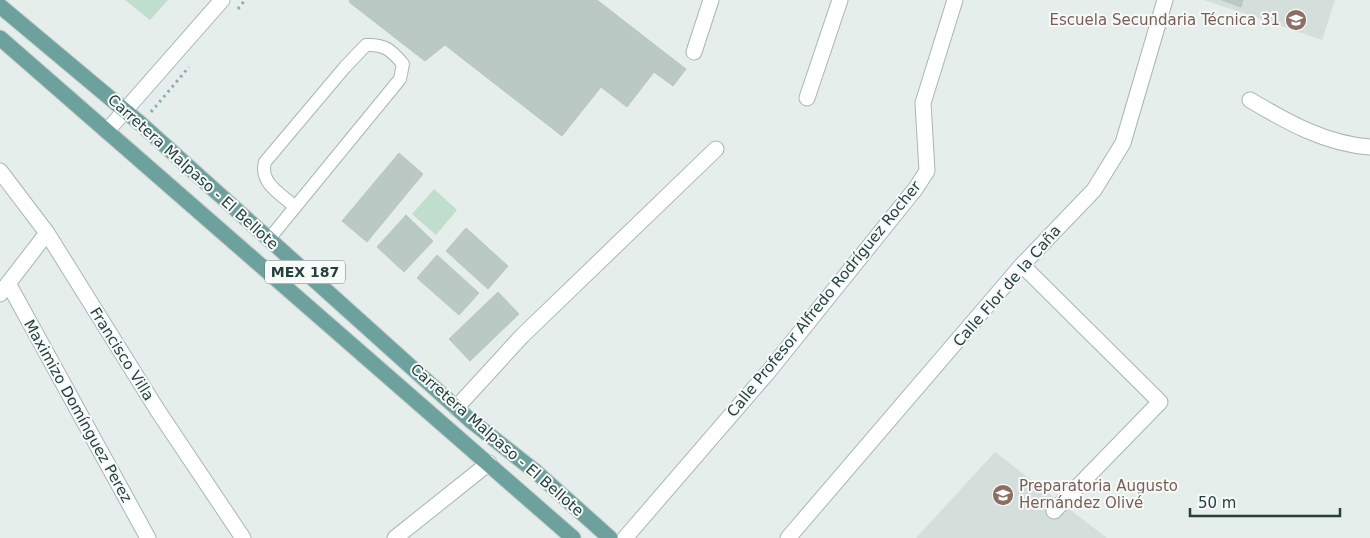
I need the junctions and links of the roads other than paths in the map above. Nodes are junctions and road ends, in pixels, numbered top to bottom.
1 (222, 0) edge
2 (711, 0) edge
3 (840, 0) edge
4 (955, 0) edge
5 (1165, 0) edge
6 (0, 6) edge
7 (0, 38) edge
8 (694, 52) dead end
9 (807, 98) dead end
10 (1250, 100) dead end
11 (126, 111) junction
12 (107, 131) junction
13 (1370, 147) edge
14 (716, 149) dead end
15 (0, 171) edge
16 (294, 206) junction
17 (47, 233) junction
18 (269, 239) junction
19 (1022, 265) junction
20 (4, 288) edge
21 (456, 408) junction
22 (488, 463) junction
23 (1054, 511) dead end
24 (144, 537) edge
25 (243, 538) edge
26 (395, 538) edge
27 (573, 538) edge
28 (610, 538) edge
29 (625, 538) edge
30 (788, 538) edge

1 - 11 street
2 - 8 street
3 - 9 street
4 - 29 street, Calle Profesor Alfredo Rodríguez Rocher
5 - 19 street, Calle Flor de la Caña
6 - 11 main road, Carretera Malpaso - El Bellote / MEX 187
7 - 12 main road, Carretera Malpaso - El Bellote / MEX 187
10 - 13 street
11 - 12 street
11 - 18 main road, Carretera Malpaso - El Bellote / MEX 187
12 - 22 main road, Carretera Malpaso - El Bellote / MEX 187
14 - 21 street
15 - 17 street, Francisco Villa
16 - 16 lane
16 - 18 lane
17 - 20 street
17 - 25 street, Francisco Villa
18 - 21 main road, Carretera Malpaso - El Bellote / MEX 187
19 - 23 street
19 - 30 street, Calle Flor de la Caña
20 - 24 street, Maximizo Domínguez Perez
21 - 28 main road, Carretera Malpaso - El Bellote / MEX 187
22 - 26 street
22 - 27 main road, Carretera Malpaso - El Bellote / MEX 187

